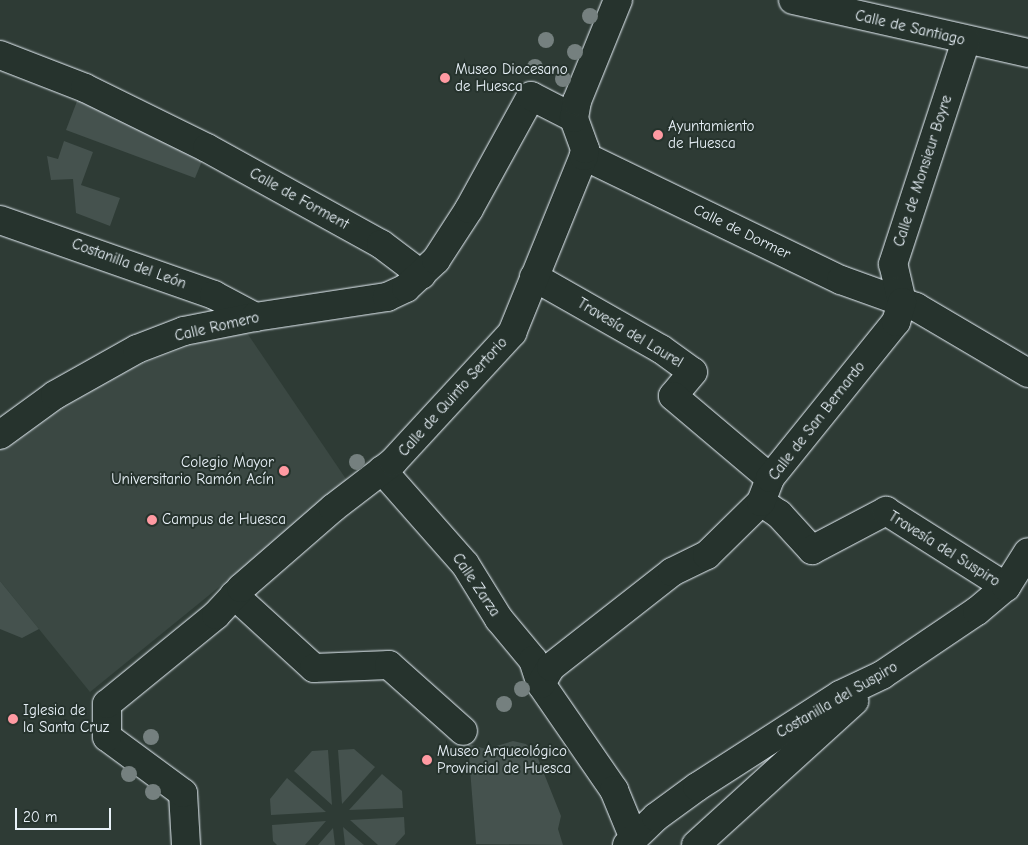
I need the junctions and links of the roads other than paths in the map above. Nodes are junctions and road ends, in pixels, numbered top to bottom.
1 (618, 0) edge
2 (794, 0) edge
3 (966, 41) junction
4 (1028, 53) edge
5 (0, 55) edge
6 (574, 118) junction
7 (585, 152) junction
8 (0, 220) edge
9 (422, 275) junction
10 (534, 277) junction
11 (902, 302) junction
12 (256, 317) junction
13 (1028, 373) edge
14 (0, 435) edge
15 (382, 470) junction
16 (765, 490) junction
17 (1028, 552) edge
18 (1006, 587) junction
19 (238, 592) junction
20 (882, 675) junction
21 (540, 684) junction
22 (463, 731) dead end
23 (630, 841) edge
24 (186, 845) edge
25 (696, 845) edge

1 - 6 street
2 - 3 street, Calle de Santiago
3 - 4 street, Calle de Santiago
3 - 11 street, Calle de Monsieur Boyre
5 - 9 street, Calle de Forment
6 - 7 street
6 - 9 street
7 - 10 street, Calle de Quinto Sertorio
7 - 11 street, Calle de Dormer
8 - 12 street, Costanilla del León
9 - 12 street, Calle Romero
10 - 15 street, Calle de Quinto Sertorio
10 - 16 street, Travesía del Laurel
11 - 13 street, Calle de Dormer
11 - 16 street, Calle de San Bernardo
12 - 14 street, Calle Romero
15 - 19 street, Calle de Quinto Sertorio
15 - 21 street, Calle Zarza
16 - 18 street, Travesía del Suspiro
16 - 21 street, Calle de San Bernardo
17 - 18 street, Costanilla del Suspiro
18 - 20 street, Costanilla del Suspiro
19 - 22 street
19 - 24 street, Calle de Quinto Sertorio
20 - 23 street, Costanilla del Suspiro
20 - 25 street
21 - 23 street, Calle Zarza

